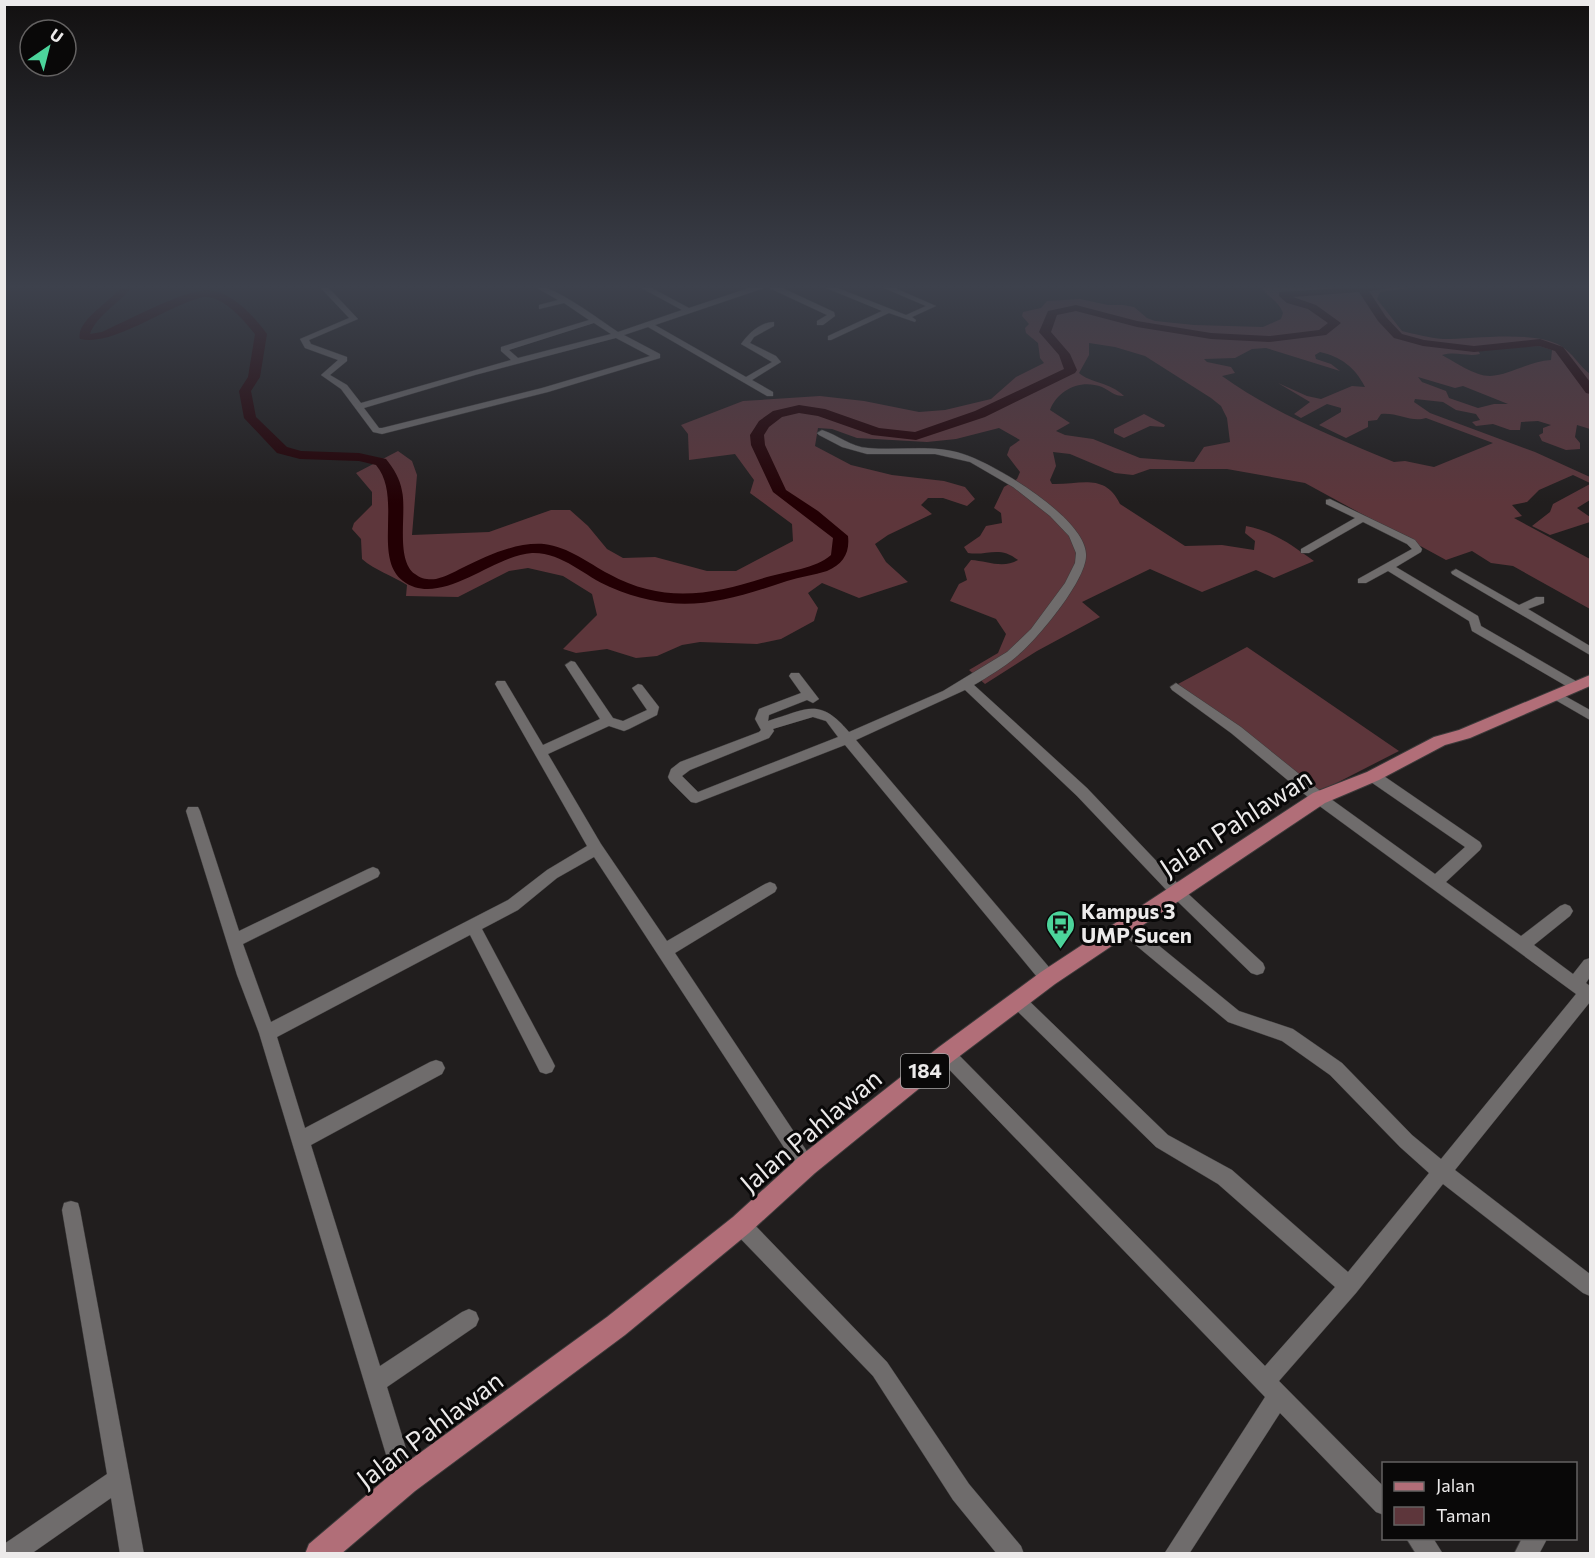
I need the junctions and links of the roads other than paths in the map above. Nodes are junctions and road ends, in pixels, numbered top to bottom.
1 (340, 358) edge
2 (513, 358) edge
3 (529, 358) edge
4 (651, 358) edge
5 (707, 358) edge
6 (772, 358) edge
7 (516, 361) junction
8 (746, 380) junction
9 (770, 394) dead end
10 (358, 407) junction
11 (822, 433) dead end
12 (1330, 502) dead end
13 (1363, 518) junction
14 (1305, 551) dead end
15 (1389, 567) junction
16 (1456, 572) dead end
17 (1362, 582) dead end
18 (1540, 600) dead end
19 (1519, 609) junction
20 (1590, 651) edge
21 (571, 665) dead end
22 (795, 676) dead end
23 (501, 684) dead end
24 (966, 684) junction
25 (1584, 684) edge
26 (1176, 687) dead end
27 (639, 688) dead end
28 (810, 694) junction
29 (1556, 695) junction
30 (822, 714) junction
31 (1590, 716) edge
32 (608, 721) junction
33 (766, 726) junction
34 (848, 738) junction
35 (541, 752) junction
36 (1373, 776) junction
37 (1319, 798) junction
38 (192, 811) dead end
39 (596, 848) junction
40 (373, 873) dead end
41 (1435, 883) junction
42 (770, 888) dead end
43 (1178, 893) junction
44 (1565, 911) dead end
45 (472, 926) junction
46 (1125, 927) junction
47 (234, 941) junction
48 (1522, 945) junction
49 (664, 951) junction
50 (1590, 965) edge
51 (1257, 968) dead end
52 (1048, 978) junction
53 (1584, 990) edge
54 (1017, 1000) junction
55 (267, 1033) junction
56 (946, 1054) junction
57 (546, 1066) dead end
58 (436, 1068) dead end
59 (300, 1141) junction
60 (807, 1165) junction
61 (1440, 1171) junction
62 (72, 1210) dead end
63 (741, 1225) junction
64 (1349, 1286) junction
65 (1590, 1286) edge
66 (469, 1319) dead end
67 (375, 1383) junction
68 (1272, 1389) junction
69 (117, 1480) junction
70 (405, 1481) junction
71 (1382, 1503) edge
72 (1418, 1540) edge
73 (10, 1554) edge
74 (132, 1554) edge
75 (319, 1554) edge
76 (1013, 1554) edge
77 (1175, 1554) edge
78 (1432, 1554) edge

1 - 10 street
2 - 7 street
3 - 7 street
4 - 10 street
5 - 8 street
6 - 8 street
7 - 10 street
8 - 9 street
11 - 24 street
12 - 13 street
13 - 14 street
13 - 15 street
15 - 17 street
15 - 25 street
16 - 19 street
18 - 19 street
19 - 20 street
21 - 32 street
22 - 28 street
23 - 35 street
24 - 34 street
24 - 43 street
25 - 29 main road, Jalan Pahlawan / 184
26 - 37 street
27 - 32 street
28 - 30 street
28 - 33 street
29 - 31 street
29 - 36 main road, Jalan Pahlawan / 184
30 - 33 street
30 - 34 street
32 - 35 street
33 - 34 street
34 - 52 street
35 - 39 street
36 - 37 main road, Jalan Pahlawan / 184
36 - 41 street
37 - 41 street
37 - 43 main road, Jalan Pahlawan / 184
38 - 47 street
39 - 45 street
39 - 49 street
40 - 47 street
41 - 48 street
42 - 49 street
43 - 46 main road, Jalan Pahlawan / 184
43 - 51 street
44 - 48 street
45 - 55 street
45 - 57 street
46 - 52 main road, Jalan Pahlawan / 184
46 - 61 street
47 - 55 street
48 - 53 street
49 - 60 street
50 - 53 street
52 - 54 main road, Jalan Pahlawan / 184
53 - 61 street
54 - 56 main road, Jalan Pahlawan / 184
54 - 64 street
55 - 59 street
56 - 60 main road, Jalan Pahlawan / 184
56 - 68 street
58 - 59 street
59 - 67 street
60 - 63 main road, Jalan Pahlawan / 184
61 - 64 street
61 - 65 street
62 - 69 street
63 - 70 main road, Jalan Pahlawan / 184
63 - 76 street
64 - 68 street
66 - 67 street
67 - 70 street
68 - 71 street
68 - 77 street
69 - 73 street
69 - 74 street
70 - 75 main road, Jalan Pahlawan / 184
72 - 78 street

